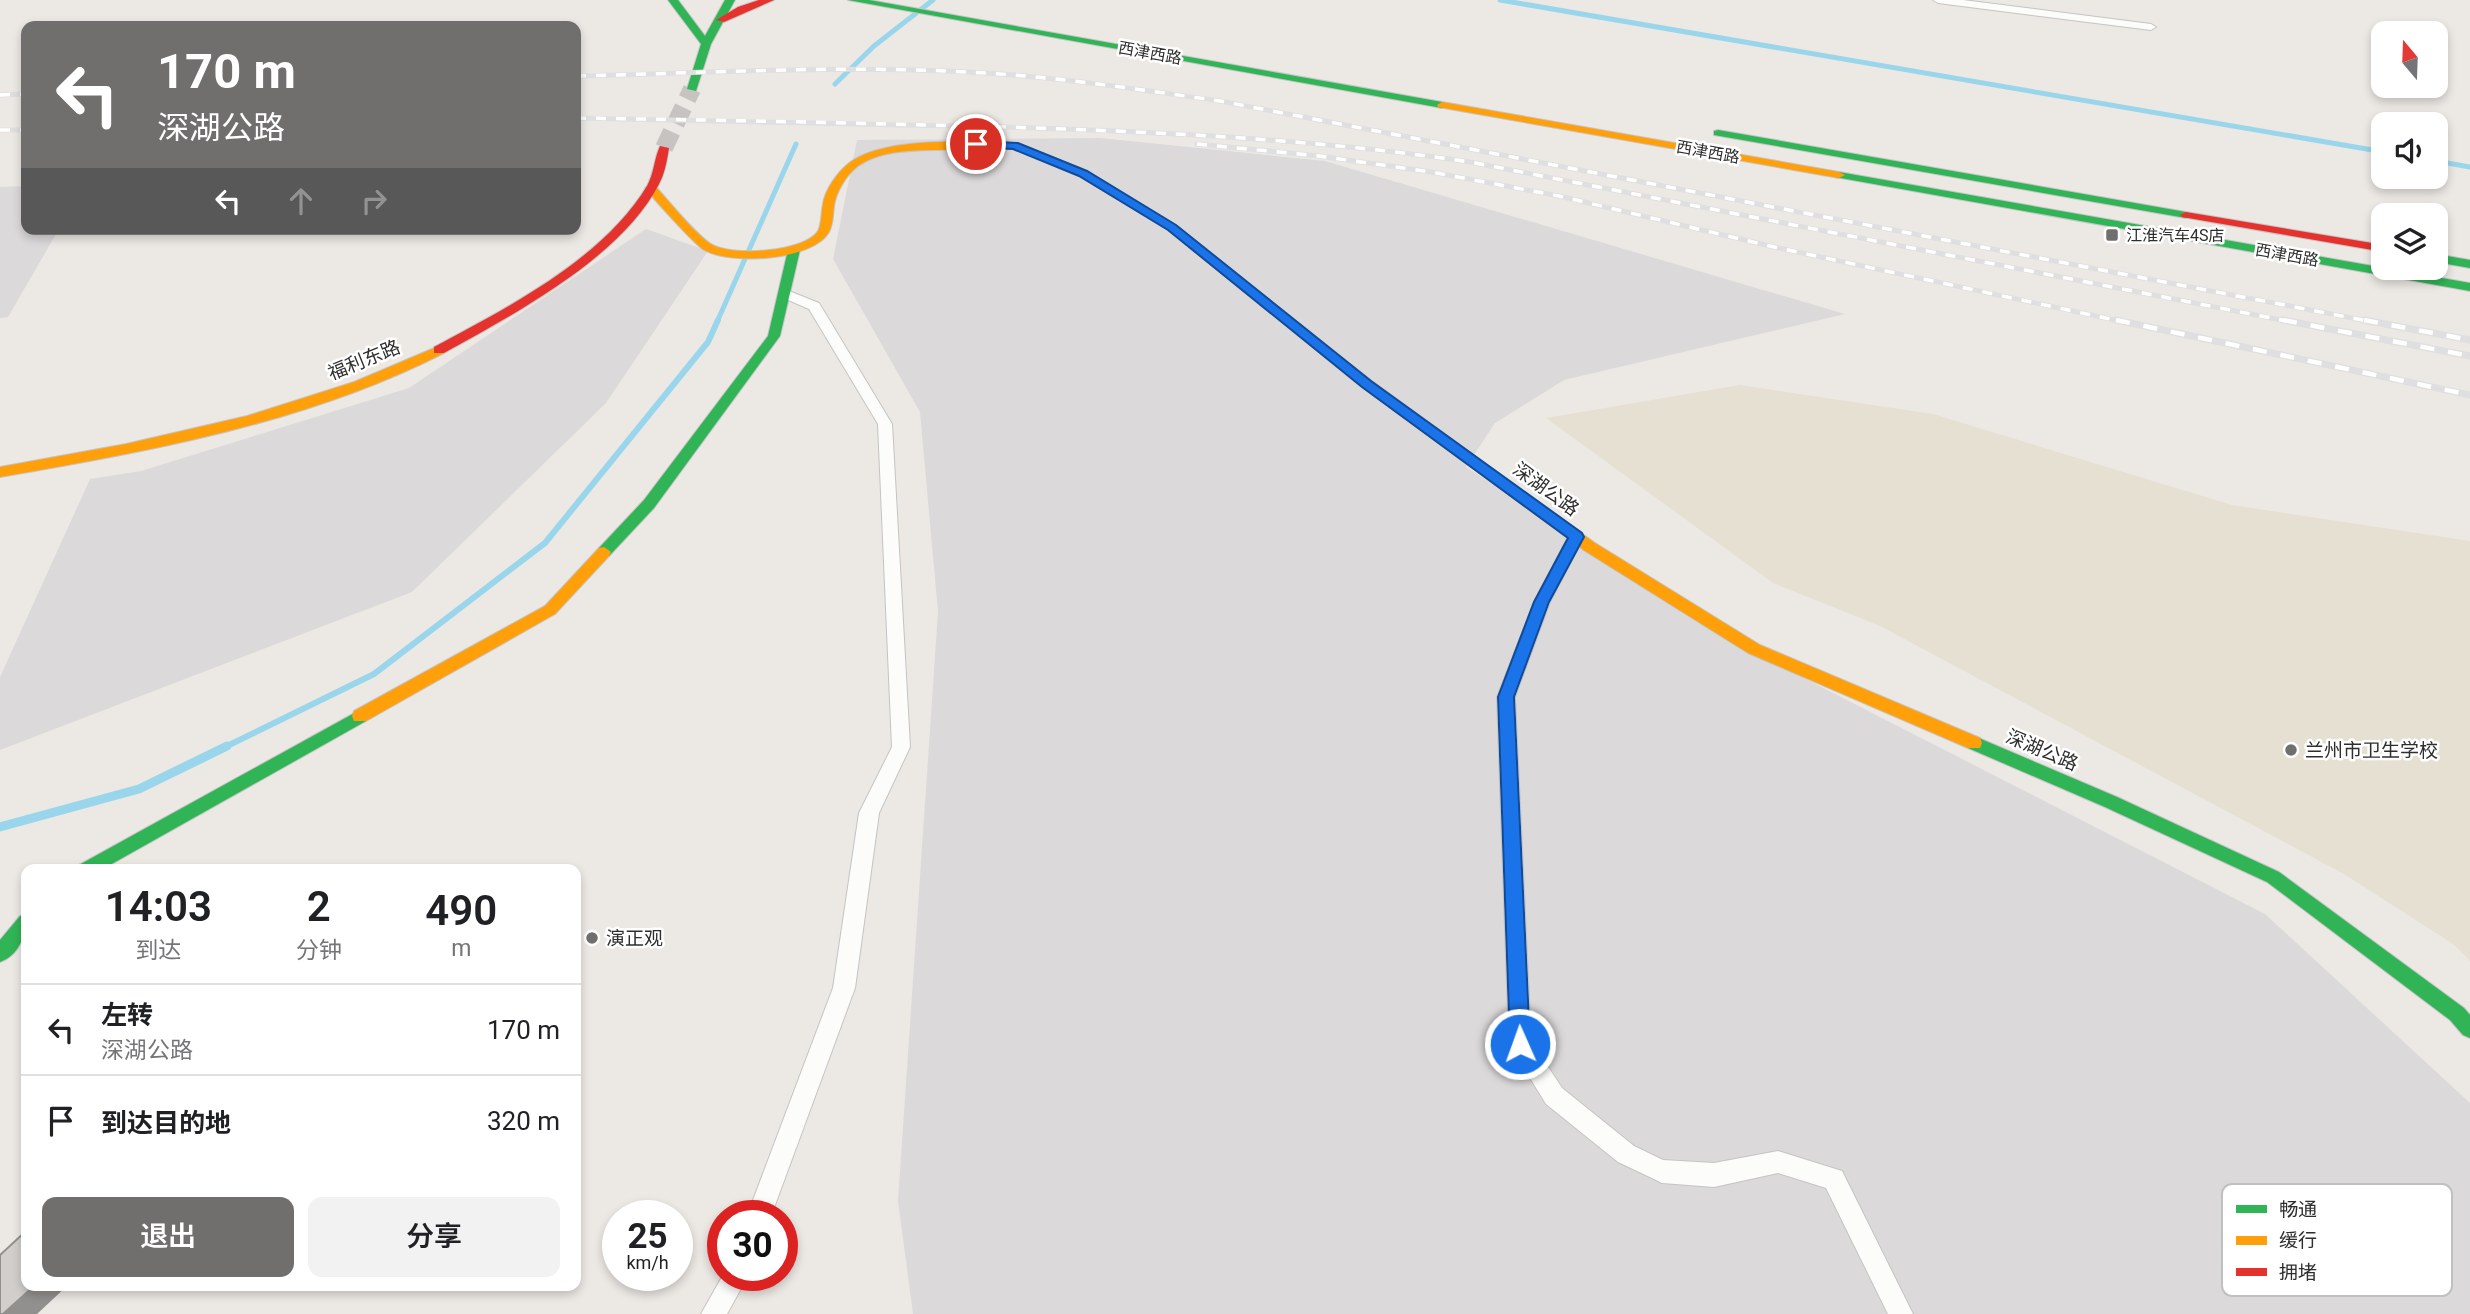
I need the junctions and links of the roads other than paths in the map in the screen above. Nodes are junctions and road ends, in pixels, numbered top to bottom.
1 (673, 0) edge
2 (730, 0) edge
3 (769, 0) edge
4 (853, 0) edge
5 (1938, 0) edge
6 (721, 20) junction
7 (2151, 27) dead end
8 (706, 44) junction
9 (692, 89) tunnel mouth
10 (1699, 129) dead end
11 (664, 148) tunnel mouth
12 (651, 188) junction
13 (2371, 247) edge
14 (794, 250) junction
15 (2448, 260) edge
16 (2470, 264) edge
17 (2470, 288) edge
18 (784, 293) junction
19 (0, 472) edge
20 (1576, 537) junction
21 (96, 864) edge
22 (21, 928) edge
23 (0, 954) edge
24 (2470, 1029) edge
25 (765, 1200) edge
26 (727, 1291) edge
27 (713, 1314) edge
28 (1901, 1314) edge

1 - 8 main road
2 - 6 main road
3 - 6 main road
4 - 17 main road, 西津西路
5 - 7 street
6 - 8 main road
8 - 9 main road
10 - 13 main road, 西津西路
11 - 12 main road, 福利东路
12 - 14 main road, 深湖公路
12 - 19 main road, 福利东路
14 - 18 main road
14 - 20 main road, 深湖公路
15 - 16 main road
18 - 21 main road
18 - 25 street
20 - 24 main road, 深湖公路
20 - 28 street
22 - 23 main road
26 - 27 street

